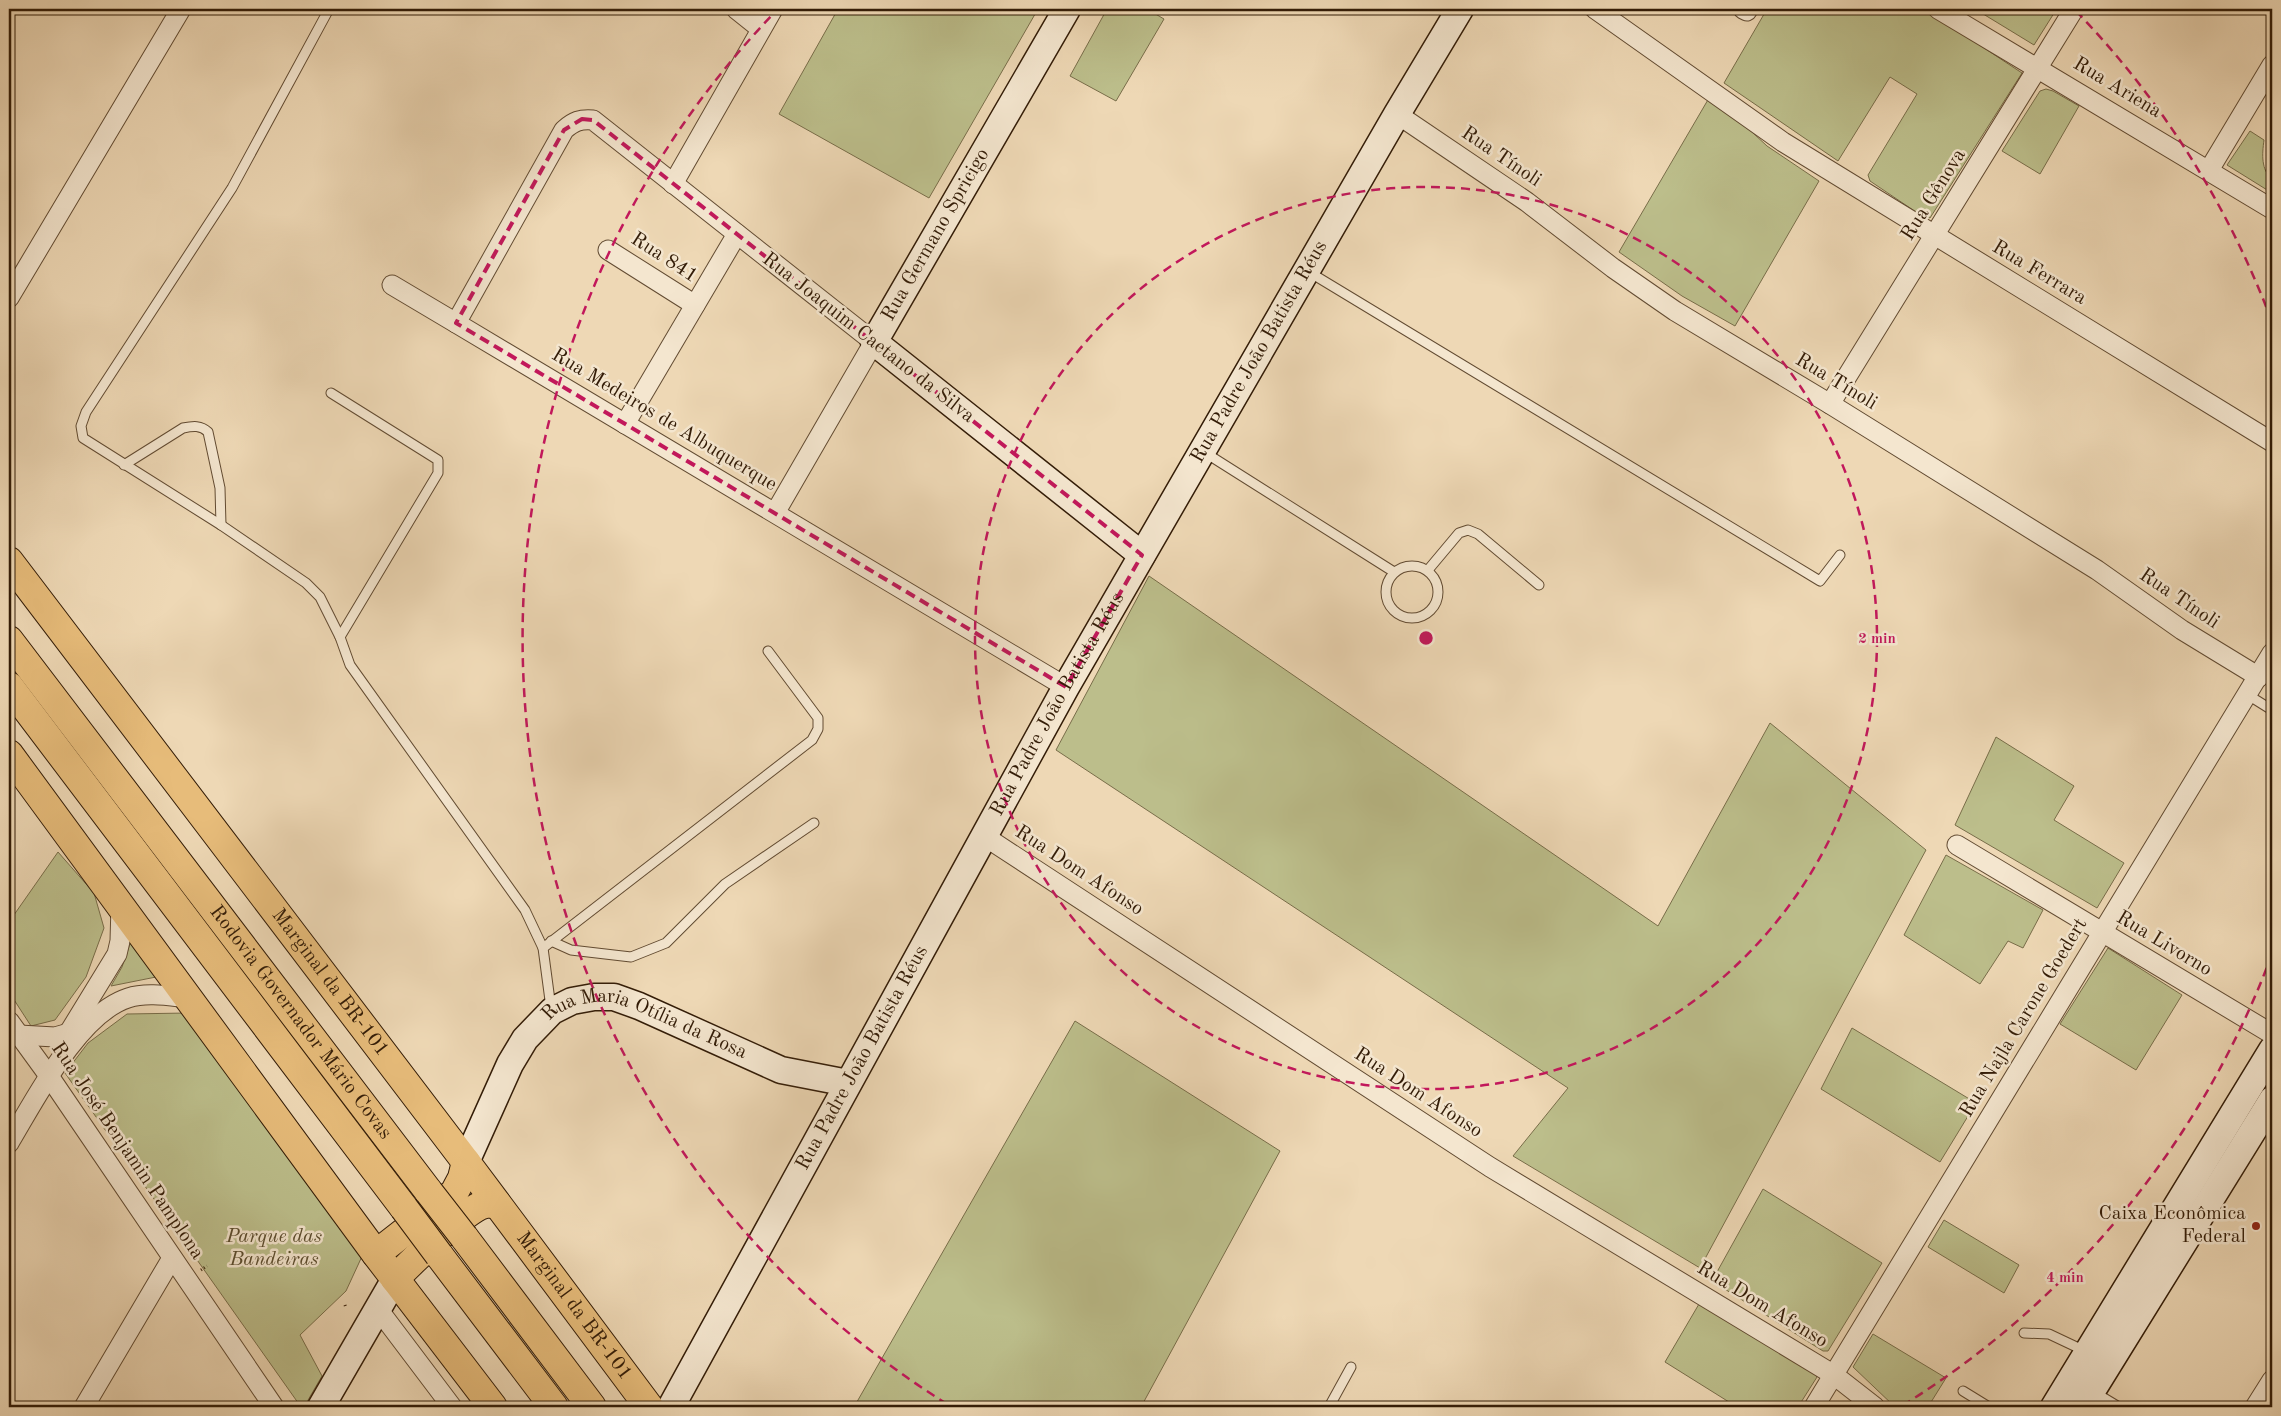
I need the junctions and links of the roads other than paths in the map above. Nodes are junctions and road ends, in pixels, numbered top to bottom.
1 (181, 9) edge
2 (329, 9) edge
3 (736, 9) edge
4 (773, 9) edge
5 (1067, 9) edge
6 (1460, 9) edge
7 (1595, 9) edge
8 (1938, 9) edge
9 (2074, 9) edge
10 (761, 29) junction
11 (2272, 64) edge
12 (2039, 68) junction
13 (1397, 114) junction
14 (2209, 170) junction
15 (673, 184) junction
16 (2272, 209) edge
17 (737, 234) junction
18 (1935, 236) junction
19 (608, 250) dead end
20 (1306, 270) junction
21 (392, 284) dead end
22 (9, 298) edge
23 (695, 305) junction
24 (456, 323) junction
25 (874, 342) junction
26 (330, 392) dead end
27 (1830, 404) junction
28 (625, 424) junction
29 (2272, 442) edge
30 (1202, 451) junction
31 (124, 465) junction
32 (775, 513) junction
33 (221, 525) junction
34 (1840, 555) dead end
35 (1142, 556) junction
36 (9, 561) edge
37 (1428, 570) junction
38 (1394, 572) junction
39 (1539, 585) dead end
40 (340, 637) junction
41 (9, 640) edge
42 (768, 651) dead end
43 (2272, 653) edge
44 (2259, 677) junction
45 (9, 686) edge
46 (1066, 687) junction
47 (2248, 695) junction
48 (2272, 710) edge
49 (9, 754) edge
50 (814, 823) dead end
51 (984, 836) junction
52 (1957, 845) dead end
53 (121, 905) junction
54 (2102, 933) junction
55 (551, 941) junction
56 (543, 948) junction
57 (188, 998) junction
58 (552, 1011) junction
59 (14, 1028) edge
60 (69, 1033) junction
61 (2272, 1034) edge
62 (2272, 1050) edge
63 (49, 1076) junction
64 (848, 1083) junction
65 (2272, 1100) edge
66 (9, 1143) edge
67 (466, 1162) junction
68 (497, 1204) junction
69 (376, 1254) junction
70 (172, 1258) junction
71 (395, 1279) junction
72 (378, 1309) junction
73 (2024, 1333) dead end
74 (2088, 1352) junction
75 (1351, 1366) dead end
76 (1834, 1375) junction
77 (2272, 1380) edge
78 (1963, 1391) dead end
79 (2087, 1399) edge
80 (84, 1407) edge
81 (274, 1407) edge
82 (321, 1407) edge
83 (452, 1407) edge
84 (493, 1407) edge
85 (554, 1407) edge
86 (592, 1407) edge
87 (649, 1407) edge
88 (671, 1407) edge
89 (1329, 1407) edge
90 (1814, 1407) edge
91 (1875, 1407) edge
92 (1989, 1407) edge
93 (2054, 1407) edge
94 (2119, 1407) edge
95 (2255, 1407) edge

1 - 22 street
2 - 31 lane
3 - 10 street
4 - 10 street
5 - 25 main road, Rua Germano Spricigo
6 - 13 main road, Rua Padre João Batista Réus
7 - 18 street, Rua Ferrara
8 - 12 street, Rua Ariena
9 - 12 street, Rua Gênova
10 - 15 street
11 - 14 street
12 - 14 street, Rua Ariena
12 - 18 street, Rua Gênova
13 - 20 main road, Rua Padre João Batista Réus
13 - 27 street, Rua Tínoli
14 - 16 street, Rua Ariena
15 - 17 street, Rua Joaquim Caetano da Silva
15 - 24 street, Rua Joaquim Caetano da Silva
17 - 23 street
17 - 25 street, Rua Joaquim Caetano da Silva
18 - 27 street, Rua Gênova
18 - 29 street, Rua Ferrara
19 - 23 street, Rua 841
20 - 30 main road, Rua Padre João Batista Réus
20 - 34 lane
21 - 24 street, Rua Medeiros de Albuquerque
23 - 28 street
24 - 28 street, Rua Medeiros de Albuquerque
25 - 32 street, Rua Germano Spricigo
25 - 35 main road, Rua Joaquim Caetano da Silva
26 - 40 lane
27 - 44 street, Rua Tínoli
28 - 32 street, Rua Medeiros de Albuquerque
30 - 35 main road, Rua Padre João Batista Réus
30 - 38 lane
31 - 33 lane
31 - 33 lane
32 - 46 street, Rua Medeiros de Albuquerque
33 - 40 lane
35 - 46 main road, Rua Padre João Batista Réus
36 - 67 main road, Marginal da BR-101
37 - 38 lane
37 - 38 lane
37 - 39 lane
40 - 56 lane
41 - 86 main road, Rodovia Governador Mário Covas, bridge
42 - 55 lane
43 - 44 street, Rua Najla Carone Goedert
44 - 47 street, Rua Najla Carone Goedert
45 - 85 main road, Rodovia Governador Mário Covas, bridge
46 - 51 main road, Rua Padre João Batista Réus
47 - 48 lane
47 - 54 street, Rua Najla Carone Goedert
49 - 53 main road
50 - 55 lane
51 - 64 main road, Rua Padre João Batista Réus
51 - 76 street, Rua Dom Afonso
52 - 54 street, Rua Livorno
53 - 57 main road
53 - 60 street
54 - 61 street, Rua Livorno
54 - 76 street, Rua Najla Carone Goedert
55 - 56 lane
56 - 58 lane
57 - 63 street
57 - 69 main road
58 - 64 main road, Rua Maria Otília da Rosa
58 - 67 main road, Rua Maria Otília da Rosa
59 - 60 street
59 - 63 street, Rua José Benjamin Pamplona
60 - 63 street
62 - 74 main road
63 - 66 street
63 - 70 street, Rua José Benjamin Pamplona
64 - 88 main road, Rua Padre João Batista Réus
65 - 79 main road
67 - 68 main road, Marginal da BR-101
67 - 69 main road
68 - 71 main road
68 - 87 main road, Marginal da BR-101
69 - 71 main road
70 - 80 street
70 - 81 street, Rua José Benjamin Pamplona
71 - 72 main road
71 - 84 main road
72 - 82 main road
72 - 83 street
73 - 74 lane
74 - 93 main road
75 - 89 lane
76 - 90 street, Rua Najla Carone Goedert
76 - 91 street, Rua Dom Afonso
77 - 95 street
78 - 92 lane
79 - 94 lane

